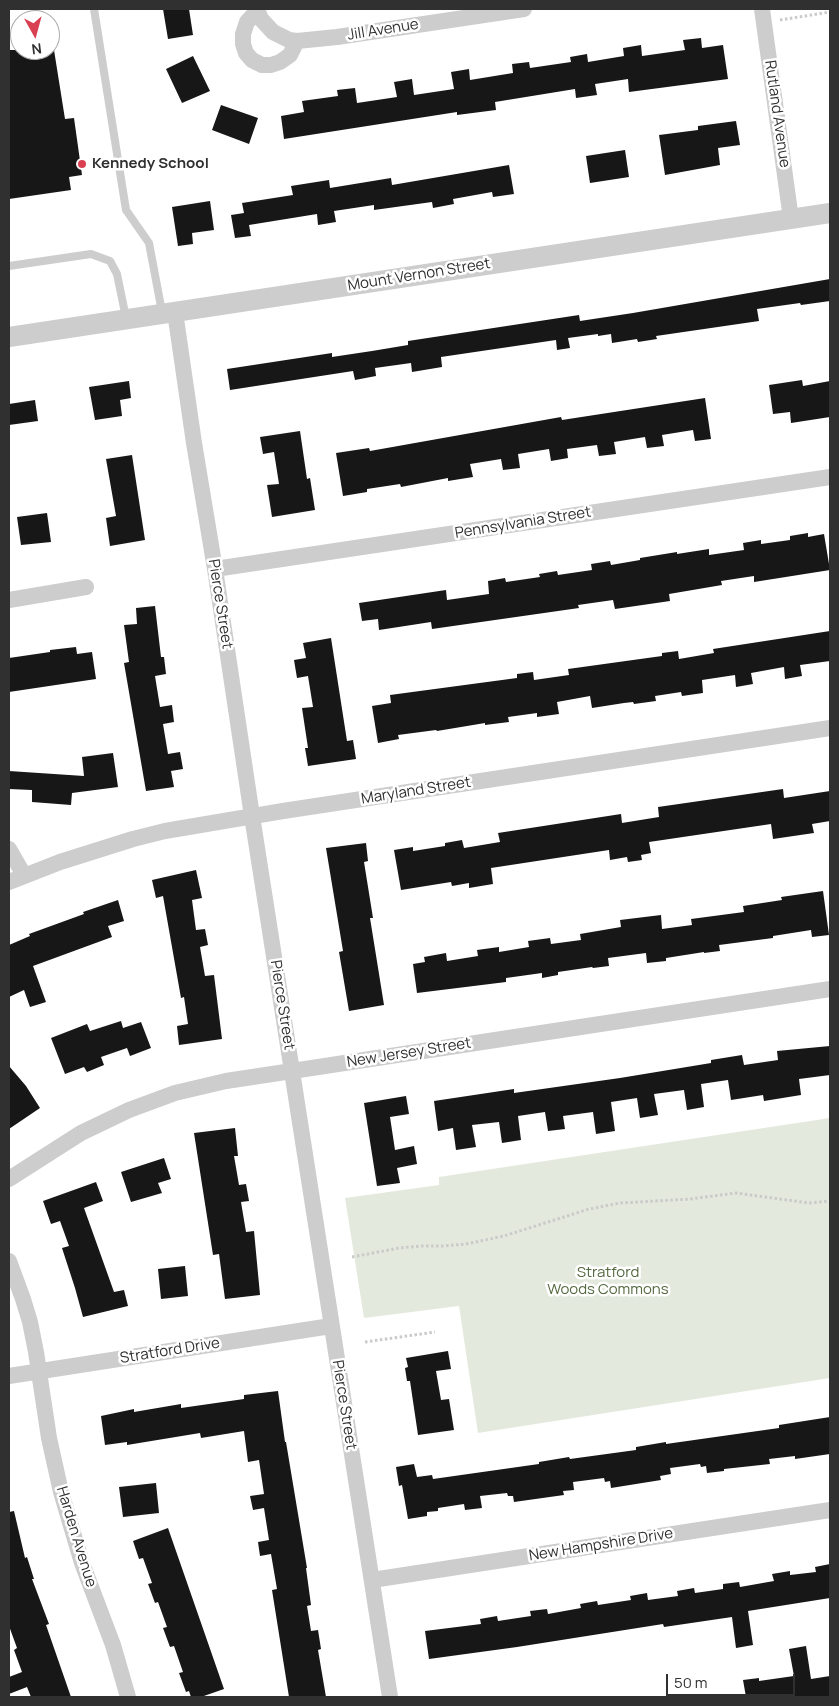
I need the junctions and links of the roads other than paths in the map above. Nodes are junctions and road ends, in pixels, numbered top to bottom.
1 (94, 9) edge
2 (514, 9) edge
3 (762, 9) edge
4 (257, 10) edge
5 (297, 41) junction
6 (830, 213) edge
7 (792, 219) junction
8 (9, 266) edge
9 (169, 313) junction
10 (126, 320) junction
11 (9, 337) edge
12 (830, 477) edge
13 (215, 569) junction
14 (86, 587) dead end
15 (9, 600) edge
16 (830, 728) edge
17 (252, 816) junction
18 (9, 849) edge
19 (24, 875) junction
20 (9, 882) edge
21 (830, 989) edge
22 (292, 1070) junction
23 (9, 1179) edge
24 (9, 1261) edge
25 (332, 1326) junction
26 (39, 1372) junction
27 (9, 1376) edge
28 (830, 1510) edge
29 (372, 1580) junction
30 (128, 1697) edge
31 (390, 1697) edge

1 - 9 lane
2 - 5 street, Jill Avenue
3 - 7 street, Rutland Avenue
4 - 5 street, Jill Avenue
4 - 5 street
6 - 7 street, Mount Vernon Street
7 - 9 street, Mount Vernon Street
8 - 10 lane
9 - 10 street, Mount Vernon Street
9 - 13 street, Pierce Street
10 - 11 street, Mount Vernon Street
12 - 13 street, Pennsylvania Street
13 - 17 street, Pierce Street
14 - 15 street
16 - 17 street, Maryland Street
17 - 19 street, Maryland Street
17 - 22 street, Pierce Street
18 - 19 street
19 - 20 street, Maryland Street
21 - 22 street, New Jersey Street
22 - 23 street, New Jersey Street
22 - 25 street, Pierce Street
24 - 26 street, Harden Avenue
25 - 26 street, Stratford Drive
25 - 29 street, Pierce Street
26 - 27 street, Stratford Drive
26 - 30 street, Harden Avenue
28 - 29 street, New Hampshire Drive
29 - 31 street, Pierce Street

